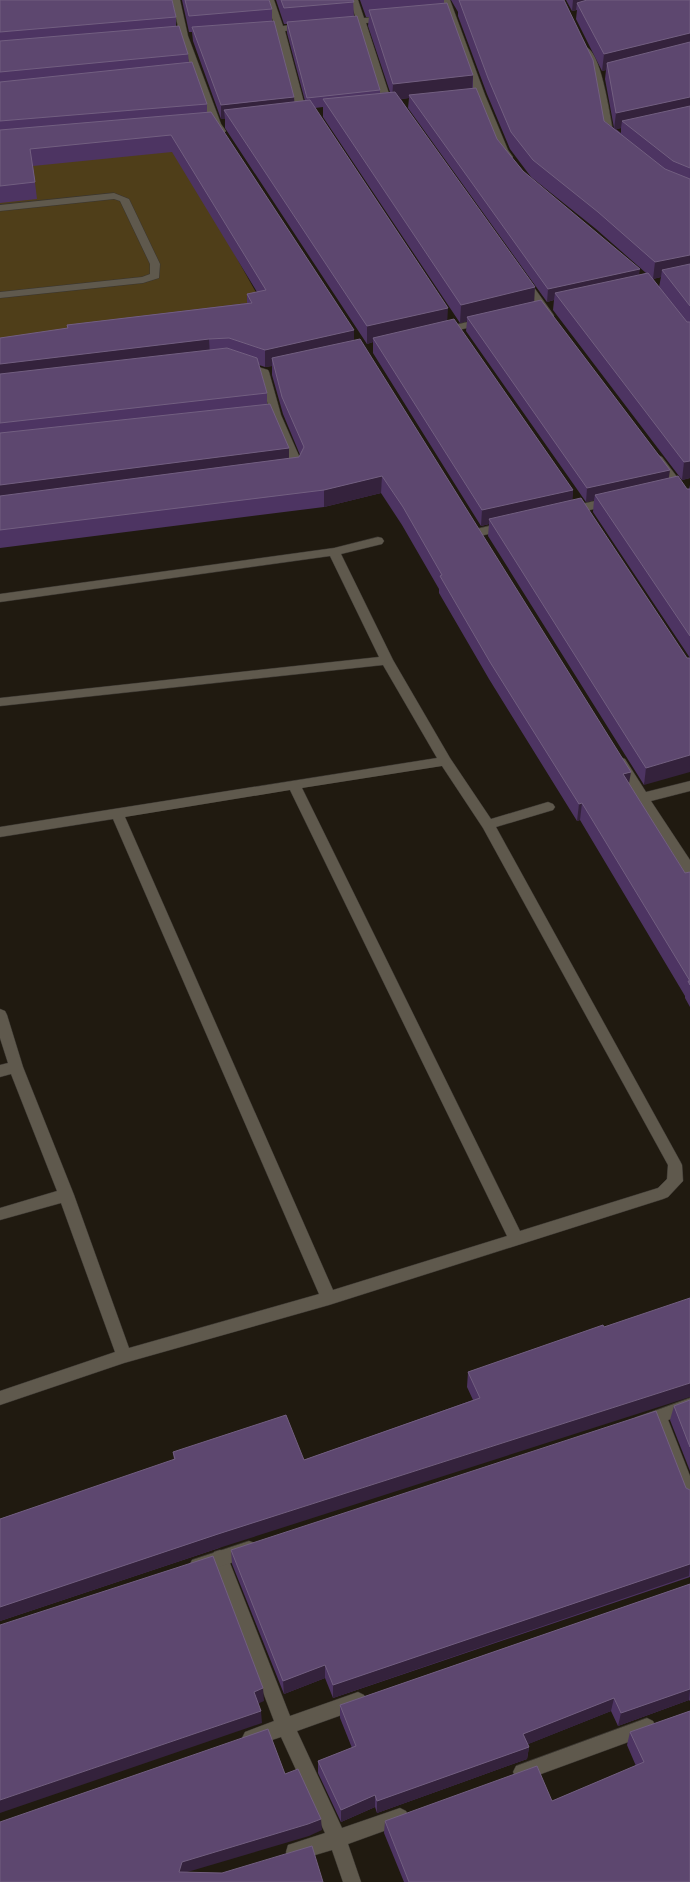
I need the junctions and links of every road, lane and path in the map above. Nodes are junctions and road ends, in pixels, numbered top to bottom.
1 (176, 0) edge
2 (270, 0) edge
3 (354, 0) edge
4 (446, 0) edge
5 (398, 18) edge
6 (362, 21) junction
7 (280, 29) junction
8 (252, 31) edge
9 (582, 42) edge
10 (399, 105) edge
11 (314, 113) edge
12 (615, 137) edge
13 (227, 140) edge
14 (515, 166) edge
15 (0, 208) edge
16 (520, 275) edge
17 (0, 296) edge
18 (494, 319) edge
19 (554, 323) edge
20 (428, 335) edge
21 (229, 360) edge
22 (277, 369) edge
23 (264, 372) junction
24 (649, 448) edge
25 (279, 473) edge
26 (679, 486) edge
27 (621, 499) edge
28 (690, 502) edge
29 (554, 514) edge
30 (515, 524) edge
31 (476, 533) edge
32 (378, 541) dead end
33 (334, 552) junction
34 (0, 598) edge
35 (387, 660) junction
36 (0, 702) edge
37 (612, 749) edge
38 (445, 761) junction
39 (294, 785) junction
40 (690, 786) edge
41 (643, 798) junction
42 (548, 807) dead end
43 (117, 814) junction
44 (488, 825) junction
45 (0, 832) edge
46 (690, 870) edge
47 (0, 1015) edge
48 (16, 1067) junction
49 (0, 1071) edge
50 (66, 1195) junction
51 (0, 1214) edge
52 (516, 1238) junction
53 (329, 1298) junction
54 (124, 1356) junction
55 (0, 1398) edge
56 (690, 1405) edge
57 (659, 1417) junction
58 (622, 1429) edge
59 (690, 1497) edge
60 (267, 1543) edge
61 (220, 1558) junction
62 (183, 1570) edge
63 (370, 1697) edge
64 (662, 1721) edge
65 (285, 1726) junction
66 (239, 1742) edge
67 (504, 1779) edge
68 (421, 1809) edge
69 (337, 1840) junction
70 (283, 1855) edge
71 (352, 1882) edge

1 - 13 street
2 - 7 street
3 - 6 street
4 - 14 street
5 - 6 street
6 - 7 street
6 - 10 street
7 - 8 street
7 - 11 street
9 - 12 street
15 - 17 street
16 - 19 street
18 - 20 street
21 - 23 street
22 - 23 street
23 - 25 street
24 - 26 street
26 - 28 street
27 - 29 street
30 - 31 street
32 - 33 street
33 - 34 street
33 - 35 street
35 - 36 street
35 - 38 street
37 - 41 street
38 - 39 street
38 - 44 street
39 - 43 street
39 - 52 street
40 - 41 street
41 - 46 street
42 - 44 street
43 - 45 street
43 - 53 street
44 - 52 street
47 - 48 street
48 - 49 street
48 - 50 street
50 - 51 street
50 - 54 street
52 - 53 street
53 - 54 street
54 - 55 street
56 - 57 street
57 - 58 street
57 - 59 street
60 - 61 street
61 - 62 street
61 - 65 street
63 - 65 street
64 - 67 street
65 - 66 street
65 - 69 street
68 - 69 street
69 - 70 street
69 - 71 street

